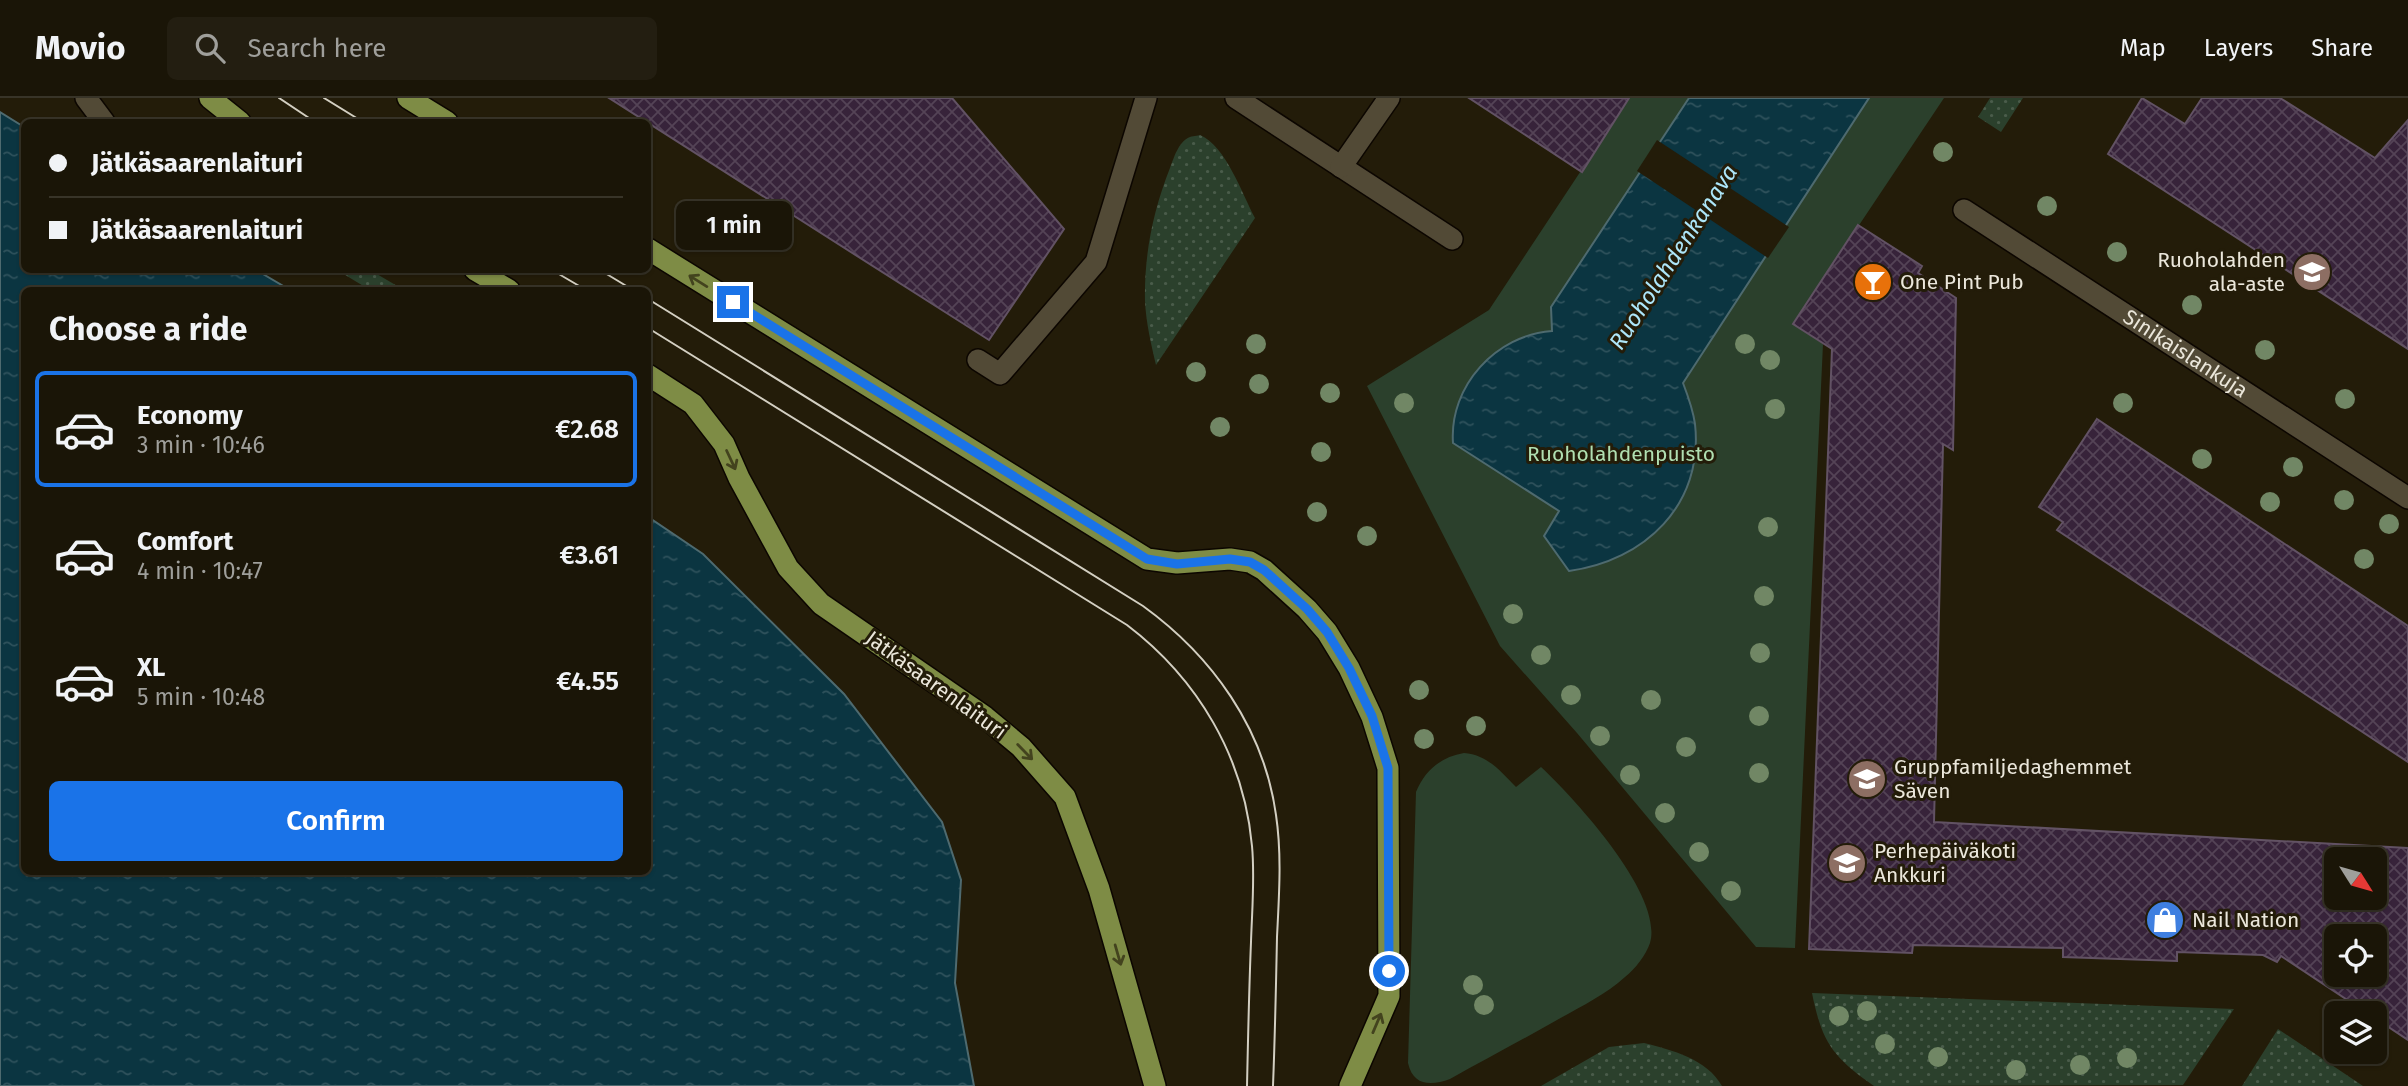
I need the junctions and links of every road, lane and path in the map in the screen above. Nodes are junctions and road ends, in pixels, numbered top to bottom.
1 (86, 98) edge
2 (209, 98) edge
3 (408, 98) edge
4 (1146, 98) edge
5 (1236, 98) edge
6 (1389, 98) edge
7 (102, 119) edge
8 (236, 119) edge
9 (442, 119) edge
10 (1341, 167) junction
11 (1964, 210) dead end
12 (1452, 239) dead end
13 (651, 251) edge
14 (480, 273) edge
15 (504, 287) edge
16 (978, 360) dead end
17 (651, 377) edge
18 (2408, 498) edge
19 (1155, 1086) edge
20 (1350, 1086) edge

1 - 7 street
2 - 8 main road
3 - 9 main road
4 - 16 street
5 - 10 street
6 - 10 street
10 - 12 street
11 - 18 street, Sinikaislankuja
20 -> 13 main road
14 - 15 main road
17 -> 19 main road, Jätkäsaarenlaituri

